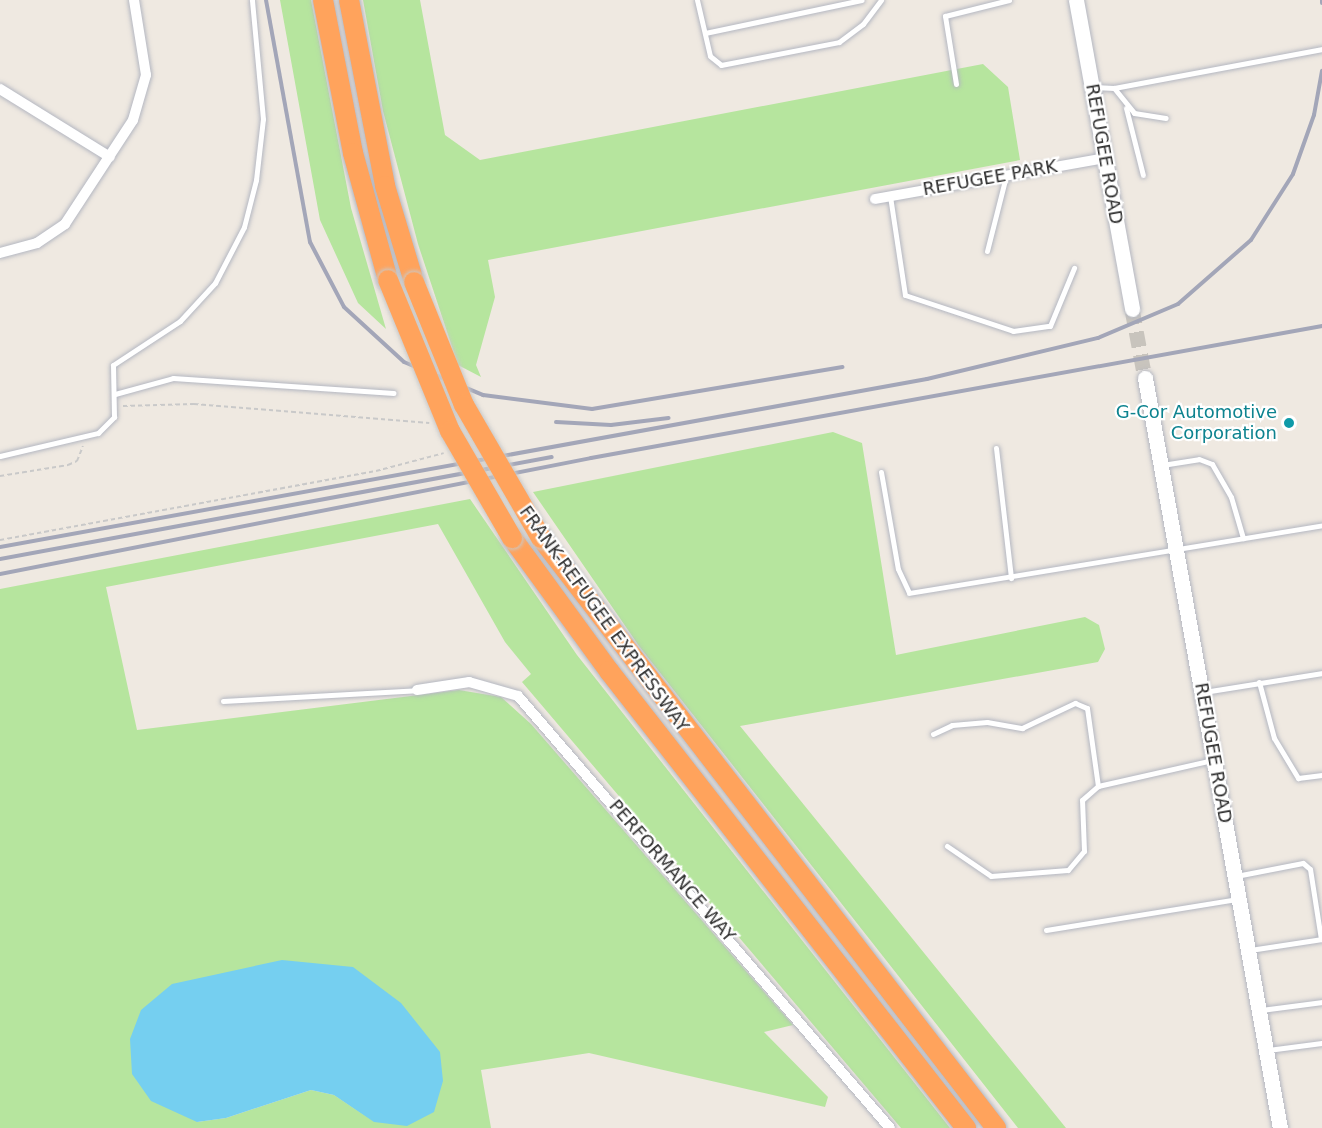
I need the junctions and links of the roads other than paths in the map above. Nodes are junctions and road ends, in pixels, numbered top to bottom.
1 (134, 0) edge
2 (252, 0) edge
3 (324, 0) edge
4 (349, 0) edge
5 (697, 0) edge
6 (862, 0) edge
7 (881, 0) edge
8 (1009, 0) edge
9 (1076, 0) edge
10 (705, 33) junction
11 (1322, 49) edge
12 (956, 84) dead end
13 (1092, 87) junction
14 (1114, 88) junction
15 (0, 89) edge
16 (1126, 108) junction
17 (1166, 118) dead end
18 (110, 158) junction
19 (1105, 158) junction
20 (1143, 175) dead end
21 (1006, 176) junction
22 (890, 196) junction
23 (875, 199) dead end
24 (987, 251) dead end
25 (0, 253) edge
26 (1074, 268) dead end
27 (1132, 309) tunnel mouth
28 (1145, 378) tunnel mouth
29 (393, 393) dead end
30 (115, 394) junction
31 (996, 448) dead end
32 (0, 456) edge
33 (1161, 466) junction
34 (881, 472) dead end
35 (1322, 525) edge
36 (1243, 538) junction
37 (1176, 550) junction
38 (1011, 578) junction
39 (1322, 673) edge
40 (1259, 682) junction
41 (417, 690) joint
42 (1202, 692) junction
43 (223, 701) dead end
44 (933, 734) dead end
45 (1214, 759) junction
46 (1322, 774) edge
47 (1098, 786) junction
48 (947, 846) dead end
49 (1235, 876) junction
50 (1239, 899) junction
51 (1046, 930) dead end
52 (1322, 939) edge
53 (1248, 951) junction
54 (1322, 1002) edge
55 (1259, 1011) junction
56 (1322, 1043) edge
57 (1266, 1050) junction
58 (887, 1128) edge
59 (966, 1128) edge
60 (996, 1128) edge
61 (1280, 1128) edge

1 - 18 street
2 - 30 lane
3 - 59 highway, FRANK-REFUGEE EXPRESSWAY, bridge
4 - 60 highway, FRANK-REFUGEE EXPRESSWAY, bridge
5 - 10 lane
6 - 10 lane
7 - 10 lane
8 - 12 lane
9 - 13 main road, REFUGEE ROAD
11 - 14 lane
13 - 14 lane
13 - 19 main road, REFUGEE ROAD
14 - 16 lane
15 - 18 street
16 - 17 lane
16 - 20 lane
18 - 25 street
19 - 21 street, REFUGEE PARK
19 - 27 main road, REFUGEE ROAD
21 - 22 street, REFUGEE PARK
21 - 24 lane
22 - 23 street, REFUGEE PARK
22 - 26 lane
28 - 33 main road, REFUGEE ROAD
29 - 30 lane
30 - 32 lane
31 - 38 lane
33 - 36 lane
33 - 37 main road, REFUGEE ROAD
34 - 38 lane
35 - 36 lane
36 - 37 lane
37 - 38 lane
37 - 42 main road, REFUGEE ROAD
39 - 40 lane
40 - 42 lane
40 - 46 lane
41 - 43 lane
41 - 58 street, PERFORMANCE WAY
42 - 45 main road, REFUGEE ROAD
44 - 47 lane
45 - 47 lane
45 - 49 main road, REFUGEE ROAD
47 - 48 lane
49 - 50 main road, REFUGEE ROAD
49 - 52 lane
50 - 51 lane
50 - 53 main road, REFUGEE ROAD
52 - 53 lane
53 - 55 main road, REFUGEE ROAD
54 - 55 lane
55 - 57 main road, REFUGEE ROAD
56 - 57 lane
57 - 61 main road, REFUGEE ROAD

